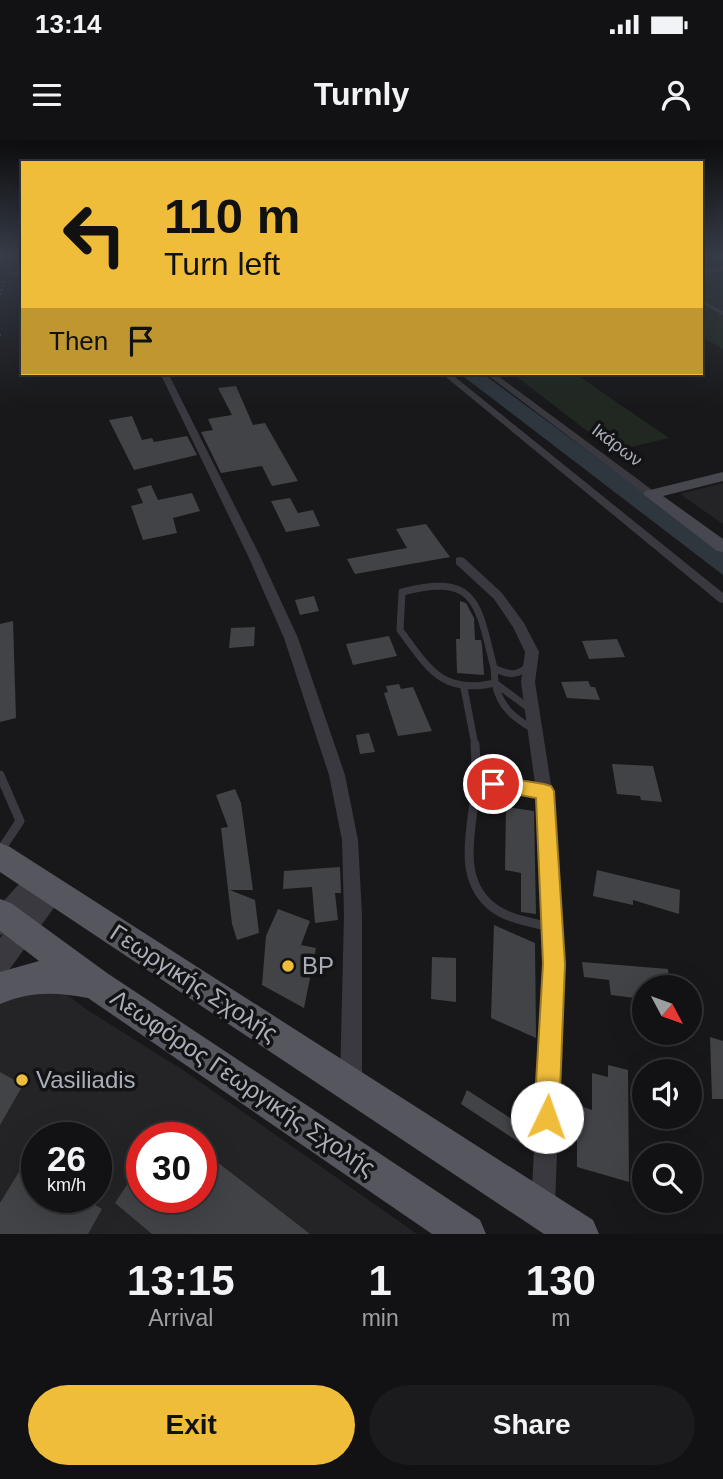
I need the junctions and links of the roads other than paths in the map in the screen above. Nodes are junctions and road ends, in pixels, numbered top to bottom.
1 (165, 375) edge
2 (447, 375) edge
3 (492, 375) edge
4 (723, 476) edge
5 (651, 494) junction
6 (723, 547) edge
7 (460, 561) dead end
8 (723, 599) edge
9 (531, 662) junction
10 (494, 668) junction
11 (495, 683) junction
12 (464, 688) junction
13 (532, 710) junction
14 (536, 731) junction
15 (0, 775) edge
16 (476, 781) junction
17 (544, 791) junction
18 (0, 854) edge
19 (46, 886) junction
20 (7, 921) edge
21 (550, 927) junction
22 (0, 961) edge
23 (96, 984) junction
24 (0, 988) edge
25 (351, 1083) junction
26 (408, 1193) junction
27 (543, 1210) junction
28 (424, 1224) dead end
29 (466, 1234) edge
30 (579, 1234) edge

1 - 25 street
2 - 8 street
3 - 5 street, Ικάρων
4 - 5 main road
5 - 6 main road, Ικάρων
7 - 9 street
9 - 10 lane
9 - 13 street
10 - 11 lane
10 - 12 lane
11 - 12 lane
11 - 13 lane
11 - 14 lane
12 - 16 lane
13 - 14 street
14 - 17 street
15 - 18 lane
16 - 17 lane
16 - 21 lane
17 - 21 street
18 - 19 main road
19 - 20 street
19 - 25 main road, Γεωργικής Σχολής
20 - 22 street
20 - 23 main road, Λεωφόρος Γεωργικής Σχολής
21 - 27 street
23 - 24 main road
23 - 26 main road, Λεωφόρος Γεωργικής Σχολής
25 - 27 main road
26 - 28 lane
26 - 29 main road, Λεωφόρος Γεωργικής Σχολής
27 - 30 main road

